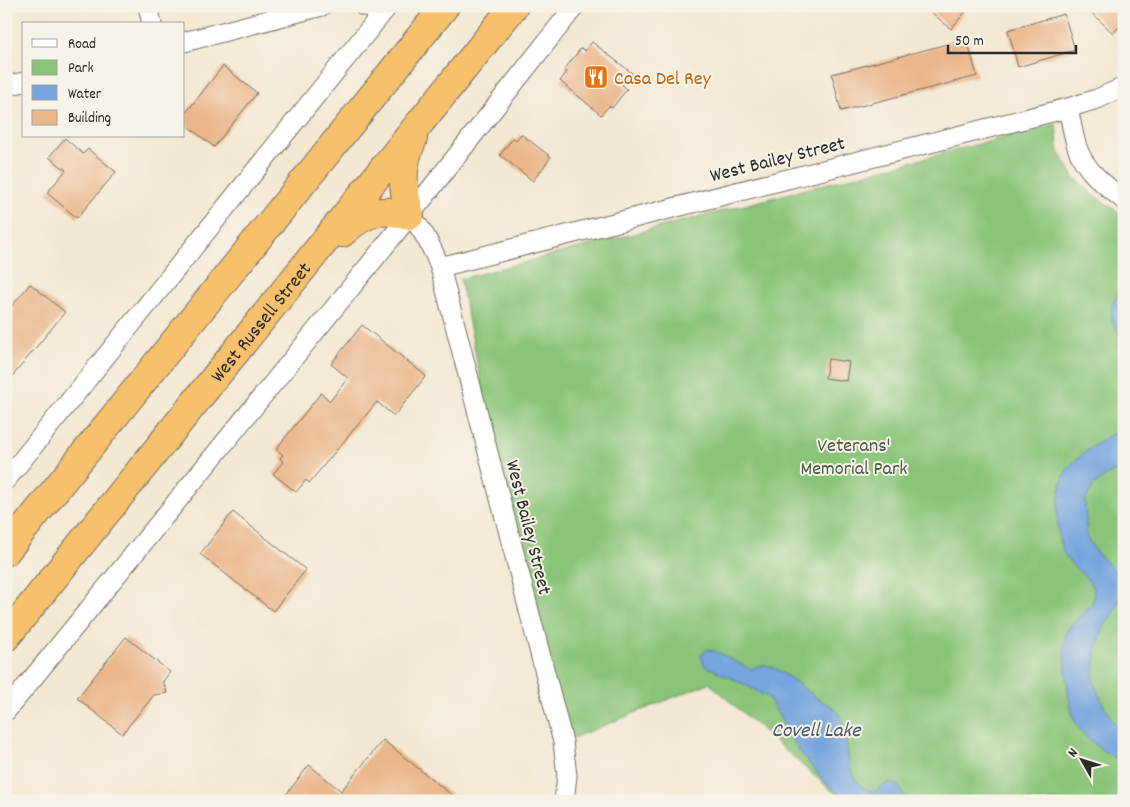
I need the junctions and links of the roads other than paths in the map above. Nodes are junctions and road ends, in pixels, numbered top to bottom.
1 (148, 6) edge
2 (322, 6) edge
3 (364, 6) edge
4 (445, 6) edge
5 (514, 6) edge
6 (575, 6) edge
7 (385, 8) edge
8 (152, 22) edge
9 (185, 42) edge
10 (22, 82) edge
11 (6, 86) edge
12 (1124, 87) edge
13 (1068, 108) junction
14 (429, 111) junction
15 (1124, 200) edge
16 (410, 215) junction
17 (440, 267) junction
18 (286, 289) junction
19 (6, 480) edge
20 (6, 551) edge
21 (6, 636) edge
22 (6, 711) edge
23 (564, 801) edge

1 - 8 street
2 - 9 street
3 - 7 street
4 - 20 highway
5 - 14 highway, West Russell Street
6 - 16 street
7 - 19 street
10 - 11 street
12 - 13 street, West Bailey Street
13 - 15 street
13 - 17 street, West Bailey Street
14 - 16 highway
14 - 18 highway, West Russell Street
16 - 17 street, West Bailey Street
16 - 18 highway
16 - 22 street
17 - 23 street, West Bailey Street
18 - 21 highway, West Russell Street

